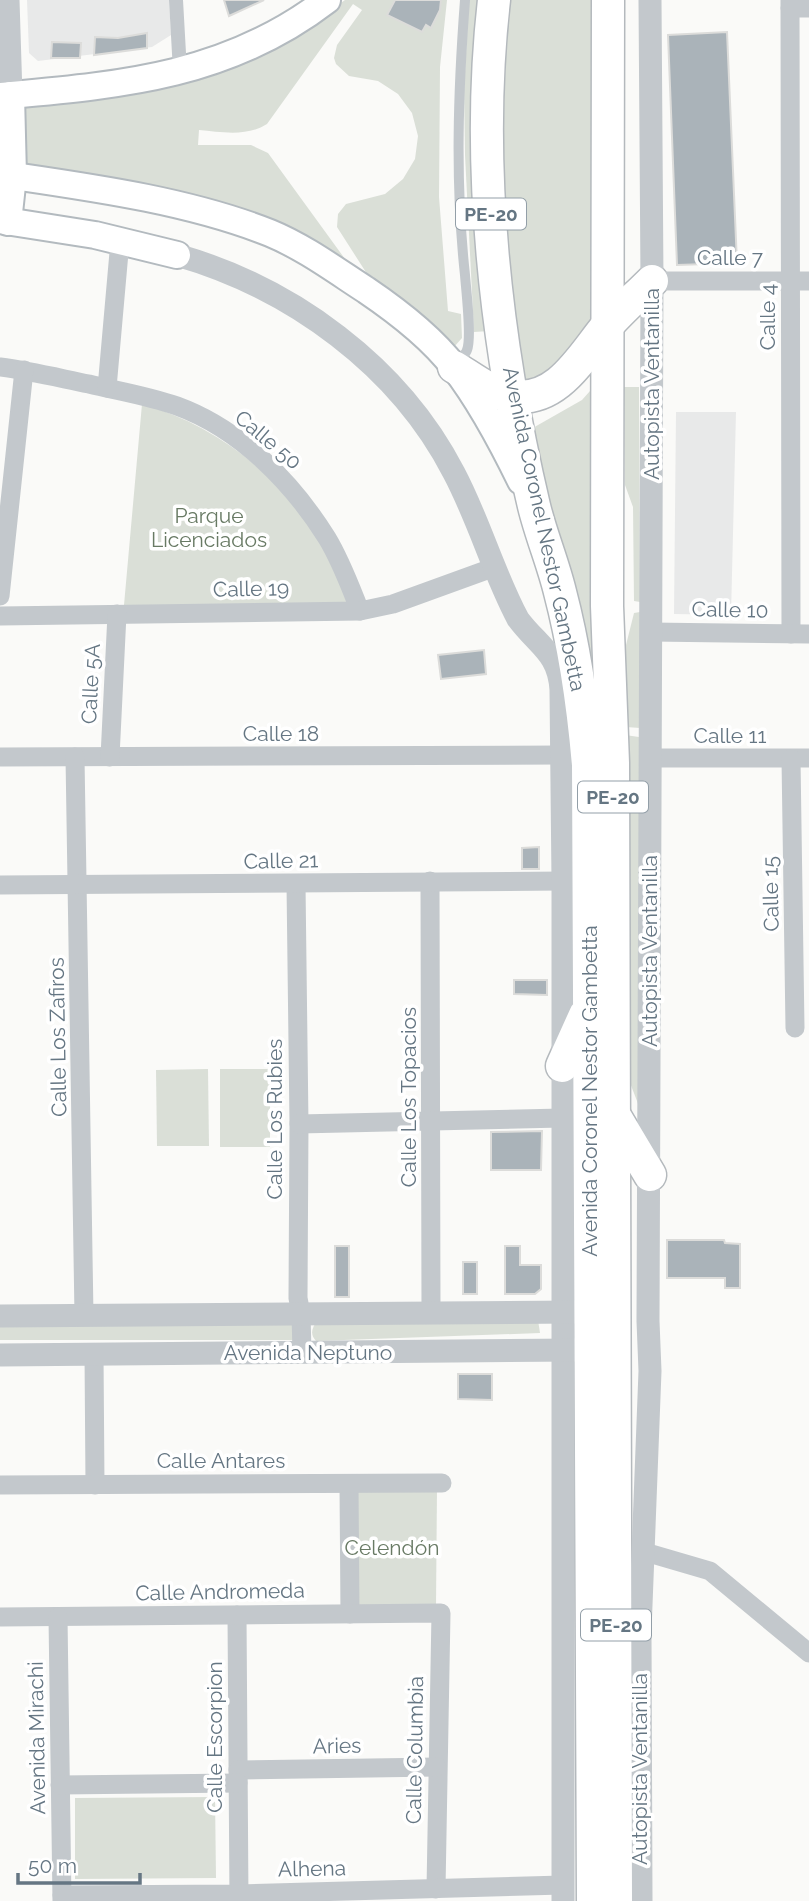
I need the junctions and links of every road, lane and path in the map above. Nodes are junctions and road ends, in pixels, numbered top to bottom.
1 (8, 0) edge
2 (176, 0) edge
3 (327, 0) edge
4 (465, 0) edge
5 (494, 0) edge
6 (608, 0) edge
7 (650, 0) edge
8 (796, 5) edge
9 (180, 71) junction
10 (5, 96) edge
11 (6, 175) edge
12 (4, 221) edge
13 (120, 241) junction
14 (177, 255) joint
15 (800, 280) edge
16 (652, 281) junction
17 (607, 326) junction
18 (0, 367) edge
19 (454, 367) junction
20 (24, 370) junction
21 (107, 388) junction
22 (512, 397) junction
23 (535, 509) junction
24 (495, 567) junction
25 (0, 596) edge
26 (360, 611) junction
27 (117, 614) junction
28 (0, 615) edge
29 (650, 632) junction
30 (800, 634) edge
31 (562, 755) junction
32 (0, 757) edge
33 (75, 757) junction
34 (110, 757) junction
35 (650, 758) junction
36 (800, 759) edge
37 (801, 865) edge
38 (430, 881) junction
39 (564, 881) junction
40 (296, 884) junction
41 (0, 885) edge
42 (78, 885) junction
43 (589, 1004) junction
44 (795, 1028) dead end
45 (562, 1066) junction
46 (612, 1113) junction
47 (562, 1118) junction
48 (432, 1120) junction
49 (299, 1124) junction
50 (650, 1175) junction
51 (590, 1311) junction
52 (431, 1313) junction
53 (301, 1314) junction
54 (0, 1316) edge
55 (84, 1316) junction
56 (590, 1350) junction
57 (302, 1353) junction
58 (94, 1354) junction
59 (0, 1355) edge
60 (442, 1483) dead end
61 (349, 1484) junction
62 (0, 1485) edge
63 (95, 1485) junction
64 (645, 1552) junction
65 (441, 1613) joint
66 (350, 1614) junction
67 (237, 1615) junction
68 (0, 1617) edge
69 (58, 1617) junction
70 (809, 1653) edge
71 (437, 1767) junction
72 (238, 1776) junction
73 (60, 1786) junction
74 (436, 1889) junction
75 (563, 1893) edge
76 (239, 1897) edge
77 (62, 1898) edge
78 (593, 1901) edge
79 (616, 1901) edge
80 (640, 1901) edge

1 - 10 street
2 - 9 street
3 - 9 main road
4 - 19 lane
5 - 22 highway, Avenida Coronel Nestor Gambetta / PE-20
6 - 17 highway, Avenida Coronel Nestor Gambetta / PE-20
7 - 16 street, Autopista Ventanilla
8 - 15 street, Calle 4
9 - 10 main road
10 - 11 main road
11 - 12 main road
11 - 19 main road
12 - 13 main road
13 - 14 main road
13 - 21 street
14 - 24 street, Autopista Ventanilla
15 - 16 street, Calle 7
15 - 30 street, Calle 4
16 - 17 highway
16 - 29 street, Autopista Ventanilla
17 - 22 highway
17 - 46 highway, Avenida Coronel Nestor Gambetta / PE-20
18 - 20 street, Calle 50
19 - 22 highway
19 - 23 main road
20 - 21 street, Calle 50
20 - 25 street
21 - 26 street, Calle 50
22 - 23 highway, Avenida Coronel Nestor Gambetta / PE-20
23 - 43 highway, Avenida Coronel Nestor Gambetta / PE-20
24 - 26 street, Calle 19
24 - 31 street, Autopista Ventanilla
26 - 27 street, Calle 19
27 - 28 street, Calle 19
27 - 34 street, Calle 5A
29 - 30 street, Calle 10
29 - 35 street, Autopista Ventanilla
31 - 34 street, Calle 18
31 - 39 street, Autopista Ventanilla
32 - 33 street, Calle 18
33 - 34 street, Calle 18
33 - 42 street, Calle Los Zafiros
35 - 36 street, Calle 11
35 - 50 street, Autopista Ventanilla
36 - 37 street, Calle 15
37 - 44 street, Calle 15
38 - 39 street, Calle 21
38 - 40 street, Calle 21
38 - 48 street, Calle Los Topacios
39 - 45 street, Autopista Ventanilla
40 - 42 street, Calle 21
40 - 49 street, Calle Los Rubies
41 - 42 street, Calle 21
42 - 55 street, Calle Los Zafiros
43 - 45 highway
43 - 51 highway, Avenida Coronel Nestor Gambetta / PE-20
45 - 47 street, Autopista Ventanilla
46 - 50 highway
46 - 51 highway, Avenida Coronel Nestor Gambetta / PE-20
47 - 48 street
47 - 51 street, Autopista Ventanilla
48 - 49 street
48 - 52 street, Calle Los Topacios
49 - 53 street, Calle Los Rubies
50 - 64 street, Autopista Ventanilla
51 - 52 street, Avenida Neptuno
51 - 56 highway, Autopista Ventanilla / PE-20
51 - 56 street, Autopista Ventanilla
52 - 53 street, Avenida Neptuno
53 - 55 street, Avenida Neptuno
53 - 57 street, Calle Los Rubies
54 - 55 street, Avenida Neptuno
56 - 57 street, Avenida Neptuno
56 - 75 street, Autopista Ventanilla
56 - 78 highway, Autopista Ventanilla / PE-20
56 - 79 highway, Autopista Ventanilla / PE-20
57 - 58 street, Avenida Neptuno
58 - 59 street, Avenida Neptuno
58 - 63 street
60 - 61 street, Calle Antares
61 - 63 street, Calle Antares
61 - 66 street
62 - 63 street, Calle Antares
64 - 70 street
64 - 80 street, Autopista Ventanilla
65 - 66 street, Calle Andromeda
65 - 71 street, Calle Columbia
66 - 67 street, Calle Andromeda
67 - 69 street, Calle Andromeda
67 - 72 street, Calle Escorpion
68 - 69 street, Calle Andromeda
69 - 73 street, Avenida Mirachi
71 - 72 street, Aries
71 - 74 street, Calle Columbia
72 - 73 street, Aries
72 - 76 street, Calle Escorpion
73 - 77 street, Avenida Mirachi
74 - 75 street, Alhena
74 - 76 street, Alhena
76 - 77 street, Alhena

